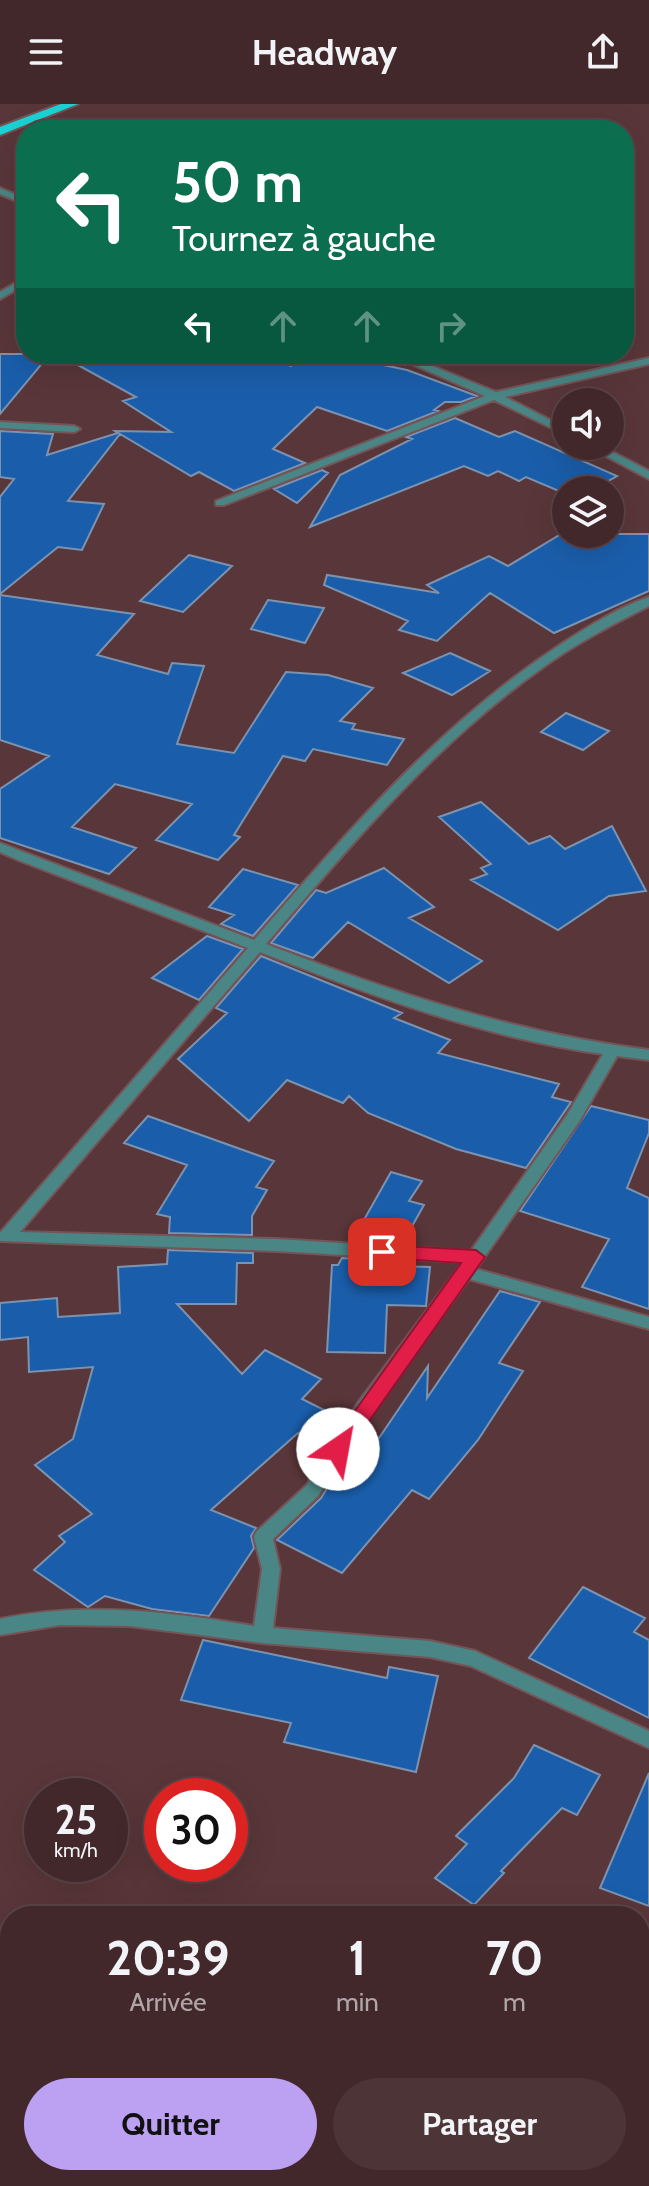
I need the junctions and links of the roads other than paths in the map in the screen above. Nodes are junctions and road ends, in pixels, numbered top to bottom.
1 (72, 104) edge
2 (29, 120) edge
3 (649, 361) edge
4 (418, 364) edge
5 (495, 396) junction
6 (0, 425) edge
7 (552, 425) edge
8 (74, 429) dead end
9 (619, 460) edge
10 (649, 476) edge
11 (220, 503) dead end
12 (649, 601) edge
13 (0, 847) edge
14 (256, 946) junction
15 (612, 1052) junction
16 (649, 1055) edge
17 (3, 1238) edge
18 (470, 1264) junction
19 (649, 1323) edge
20 (0, 1627) edge
21 (262, 1635) junction
22 (649, 1740) edge

1 - 2 highway
3 - 5 street
4 - 5 street
5 - 7 street
5 - 11 street
6 - 8 street
9 - 10 street
12 - 14 street
13 - 14 street
14 - 15 street
14 - 17 street
15 - 16 street
15 - 18 street
17 - 18 street
18 - 19 street
18 - 21 street
20 - 21 street
21 - 22 street

